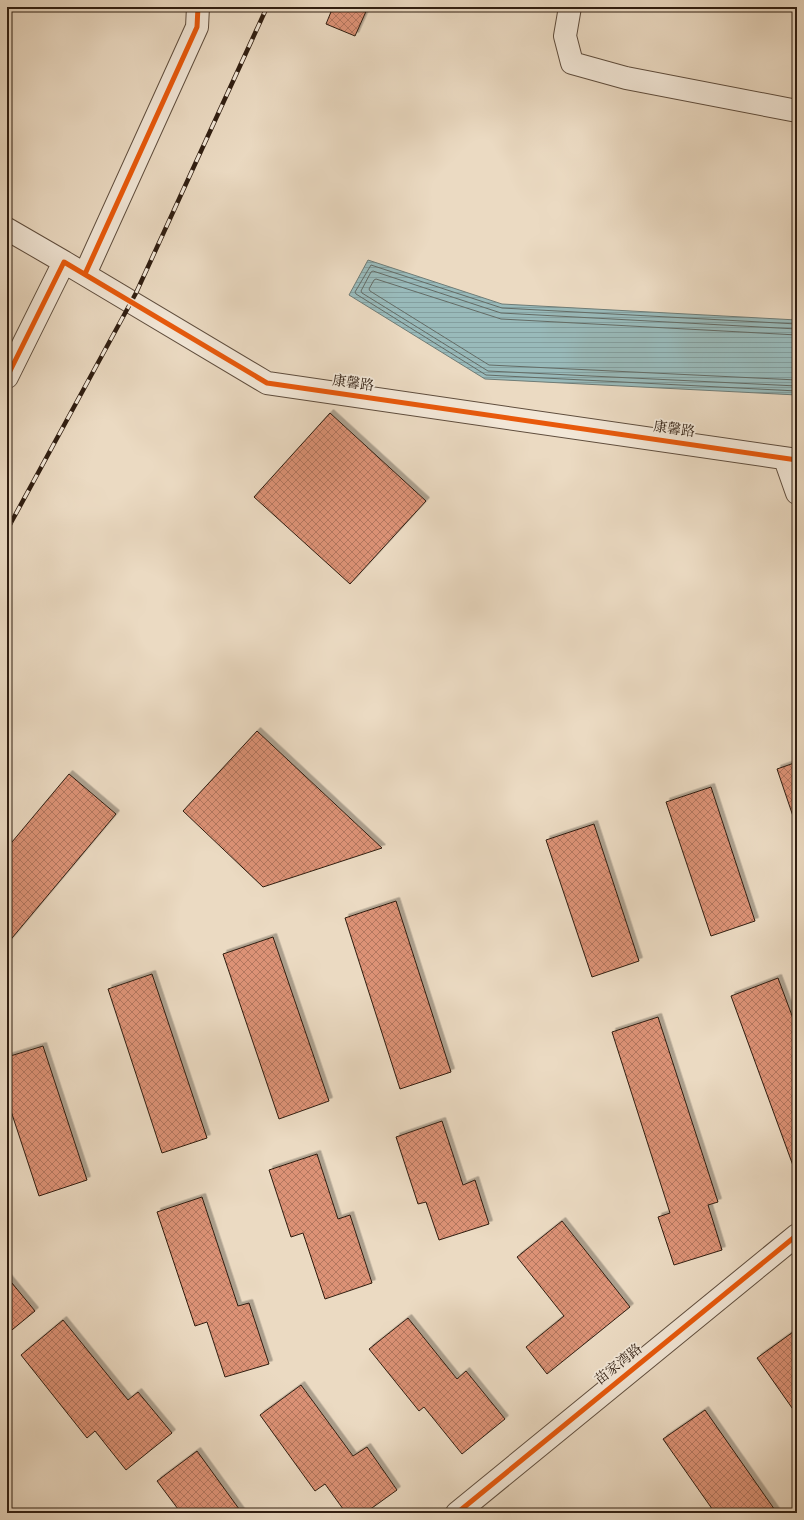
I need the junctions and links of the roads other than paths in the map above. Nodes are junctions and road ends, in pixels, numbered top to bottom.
1 (198, 7) edge
2 (570, 7) edge
3 (797, 111) edge
4 (7, 229) edge
5 (64, 262) junction
6 (85, 274) junction
7 (7, 377) edge
8 (791, 460) edge
9 (797, 493) edge
10 (797, 1235) edge
11 (457, 1513) edge

1 - 6 street
2 - 3 street
4 - 5 street, 康馨路
5 - 6 street, 康馨路
5 - 7 street
6 - 8 street, 康馨路
8 - 9 street
10 - 11 street, 苗家湾路

